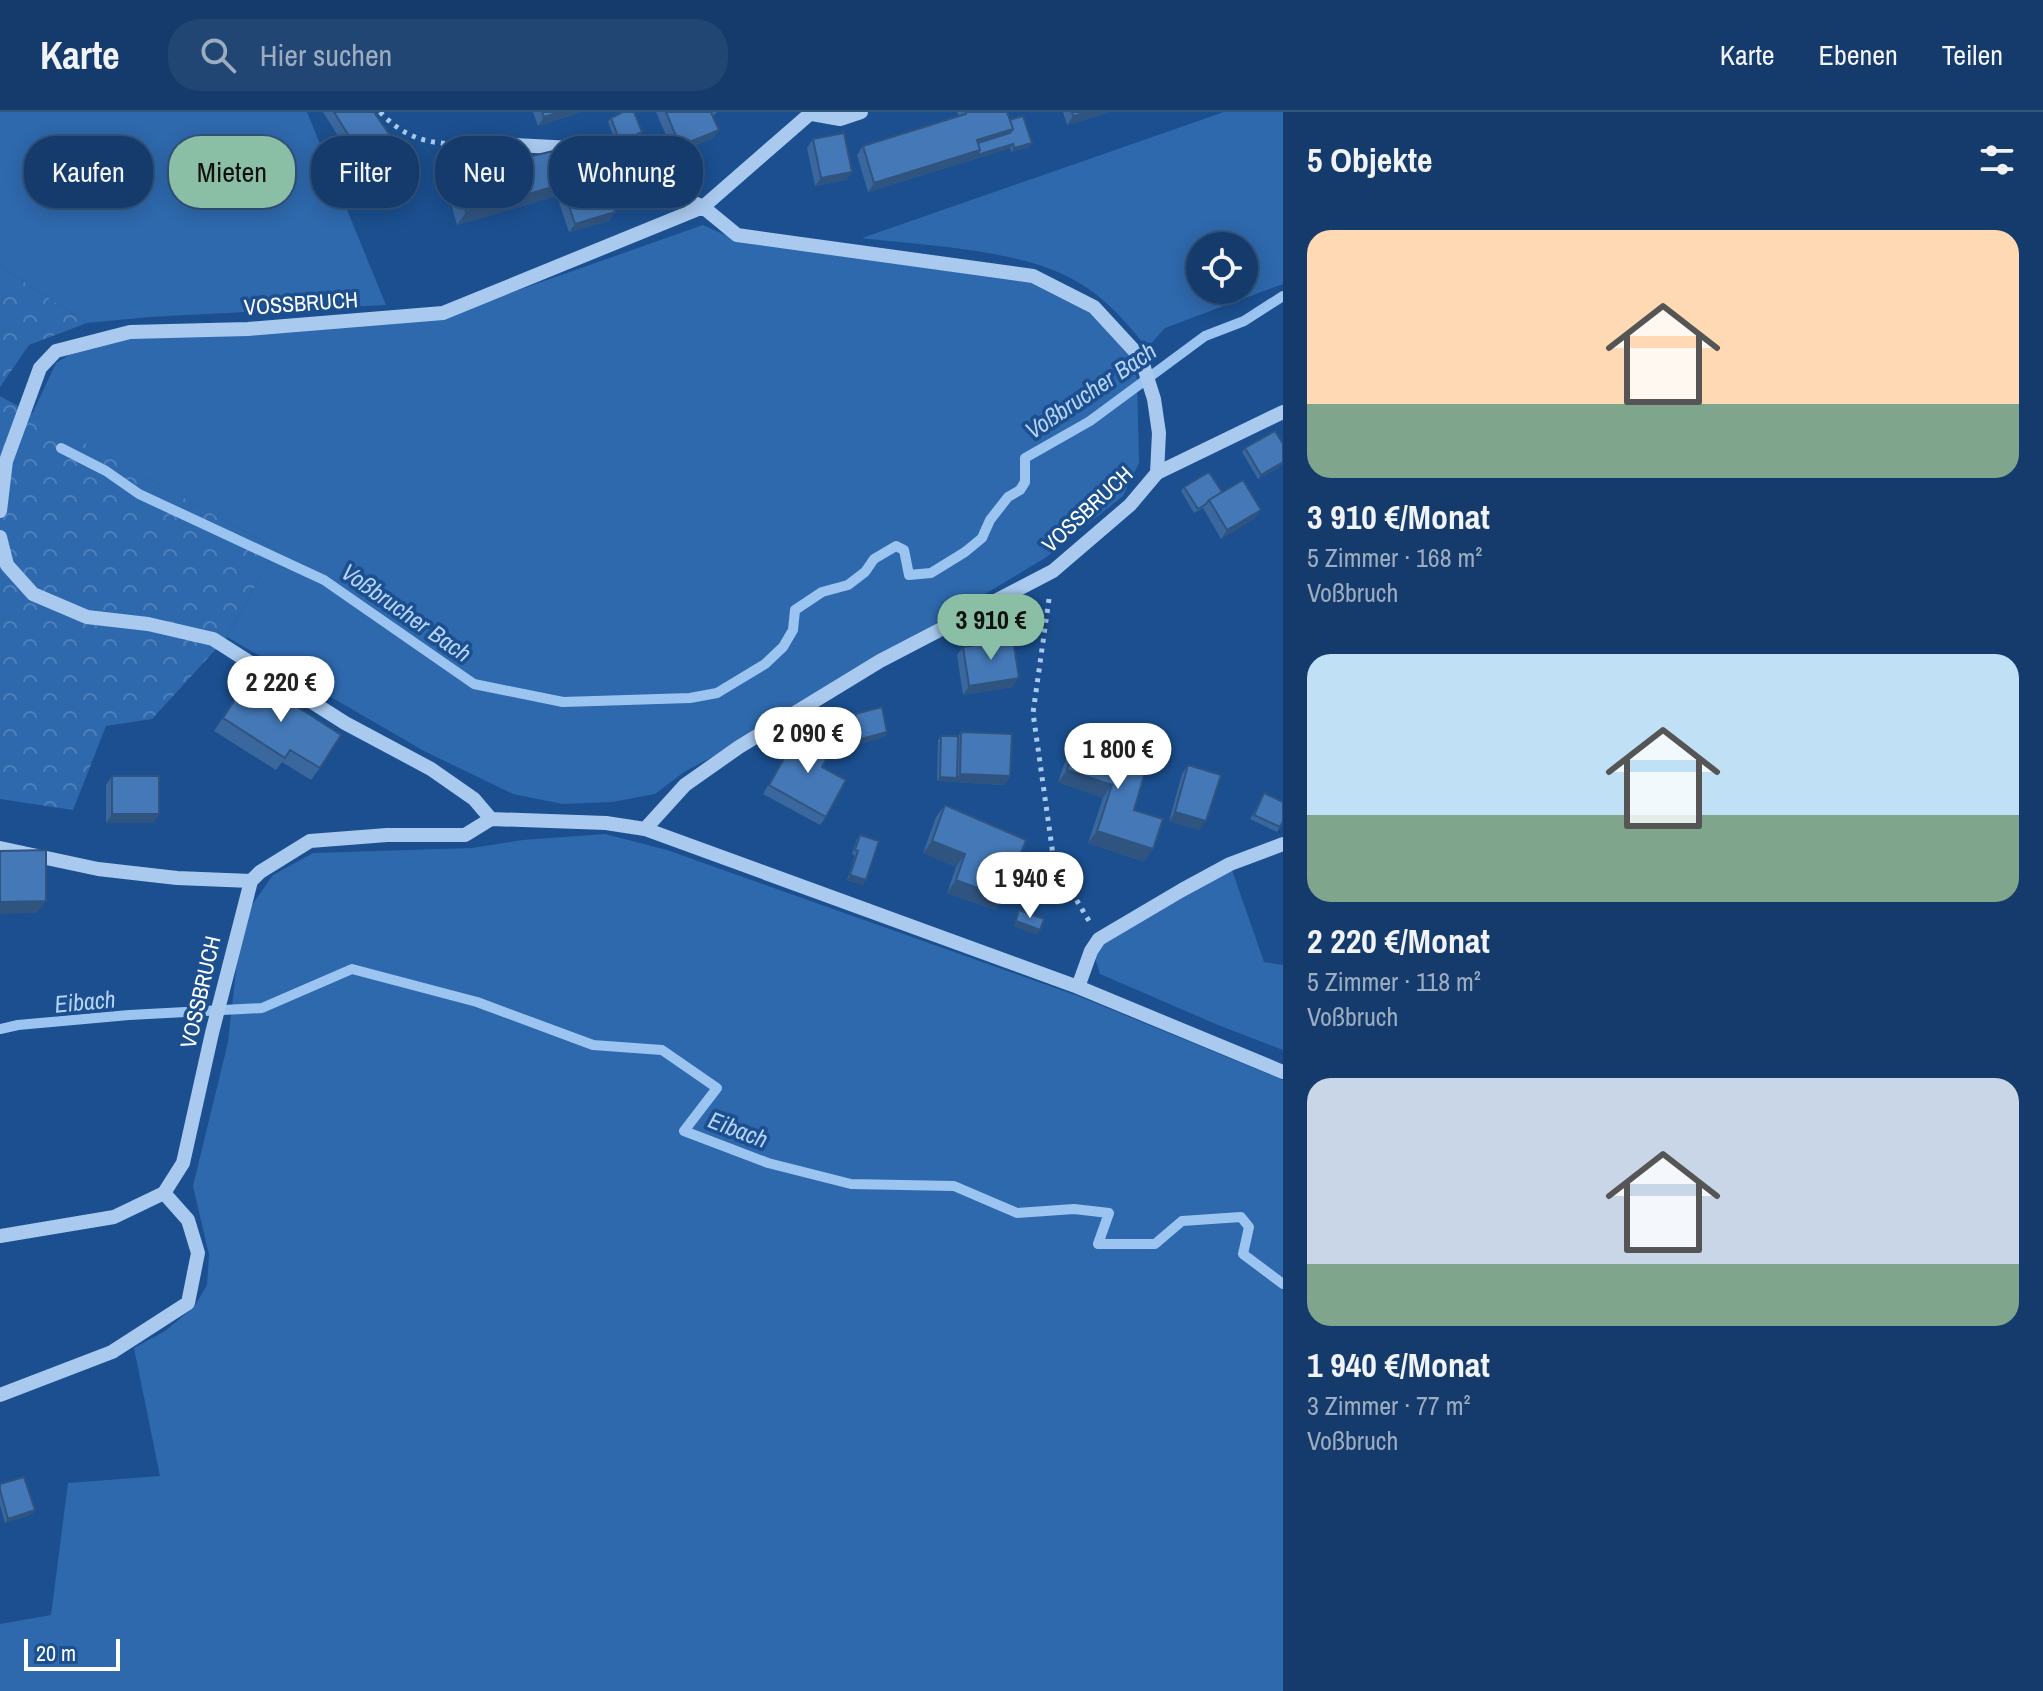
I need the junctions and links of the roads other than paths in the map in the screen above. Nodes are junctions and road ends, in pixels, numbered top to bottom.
1 (861, 112) edge
2 (812, 113) edge
3 (703, 207) joint
4 (701, 208) edge
5 (1283, 412) edge
6 (1157, 473) junction
7 (0, 511) edge
8 (0, 537) edge
9 (491, 819) junction
10 (645, 829) junction
11 (1283, 844) edge
12 (0, 848) edge
13 (251, 881) junction
14 (1078, 987) junction
15 (1283, 1072) edge
16 (164, 1193) junction
17 (0, 1236) edge
18 (0, 1395) edge

1 - 2 street
2 - 3 street, VOSSBRUCH
3 - 6 street
4 - 7 street, VOSSBRUCH
5 - 6 street, VOSSBRUCH
6 - 10 street, VOSSBRUCH
8 - 9 street
9 - 10 street
9 - 13 street
10 - 14 street
11 - 14 street
12 - 13 street
13 - 16 street, VOSSBRUCH
14 - 15 street
16 - 17 street
16 - 18 street

